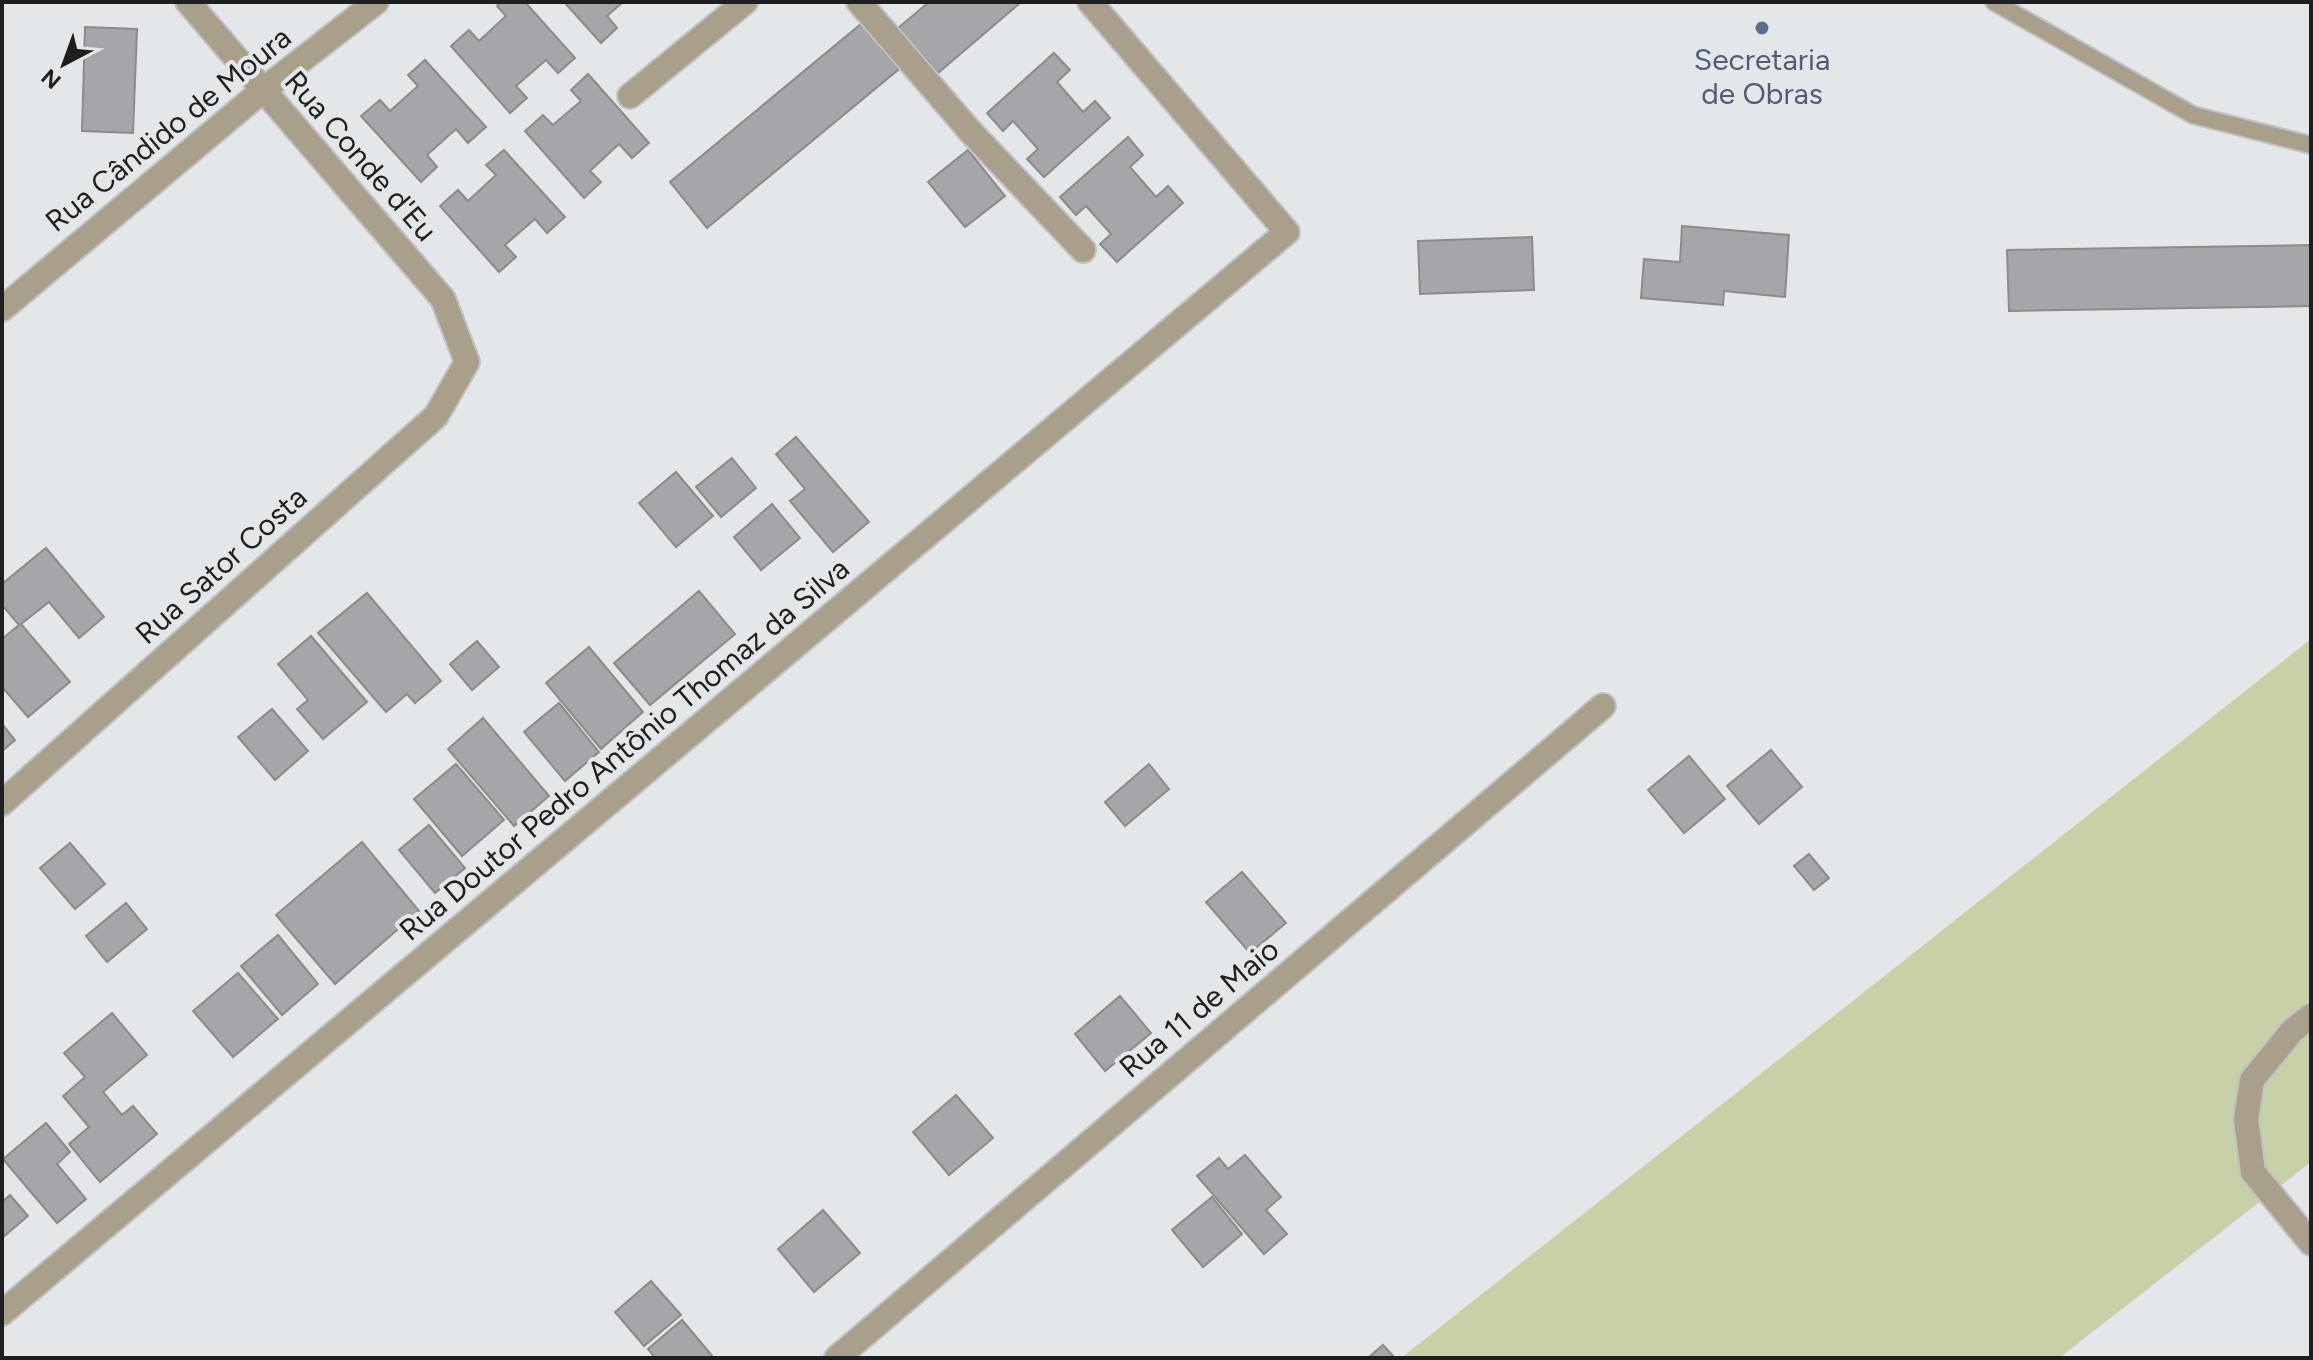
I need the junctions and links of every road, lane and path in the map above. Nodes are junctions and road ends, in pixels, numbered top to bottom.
1 (188, 2) edge
2 (376, 2) edge
3 (745, 2) edge
4 (859, 2) edge
5 (1090, 2) edge
6 (1994, 2) edge
7 (262, 91) junction
8 (630, 96) dead end
9 (2311, 145) edge
10 (1083, 250) dead end
11 (2, 309) edge
12 (467, 362) joint
13 (1603, 706) dead end
14 (2, 803) edge
15 (2311, 1016) edge
16 (2309, 1237) edge
17 (2, 1313) edge
18 (837, 1358) edge

1 - 7 street, Rua Conde d'Eu
2 - 7 street, Rua Cândido de Moura
3 - 8 street
4 - 10 street
5 - 17 street, Rua Doutor Pedro Antônio Thomaz da Silva
6 - 9 lane
7 - 11 street, Rua Cândido de Moura
7 - 12 street, Rua Conde d'Eu
12 - 14 street, Rua Sator Costa
13 - 18 street, Rua 11 de Maio
15 - 16 street

